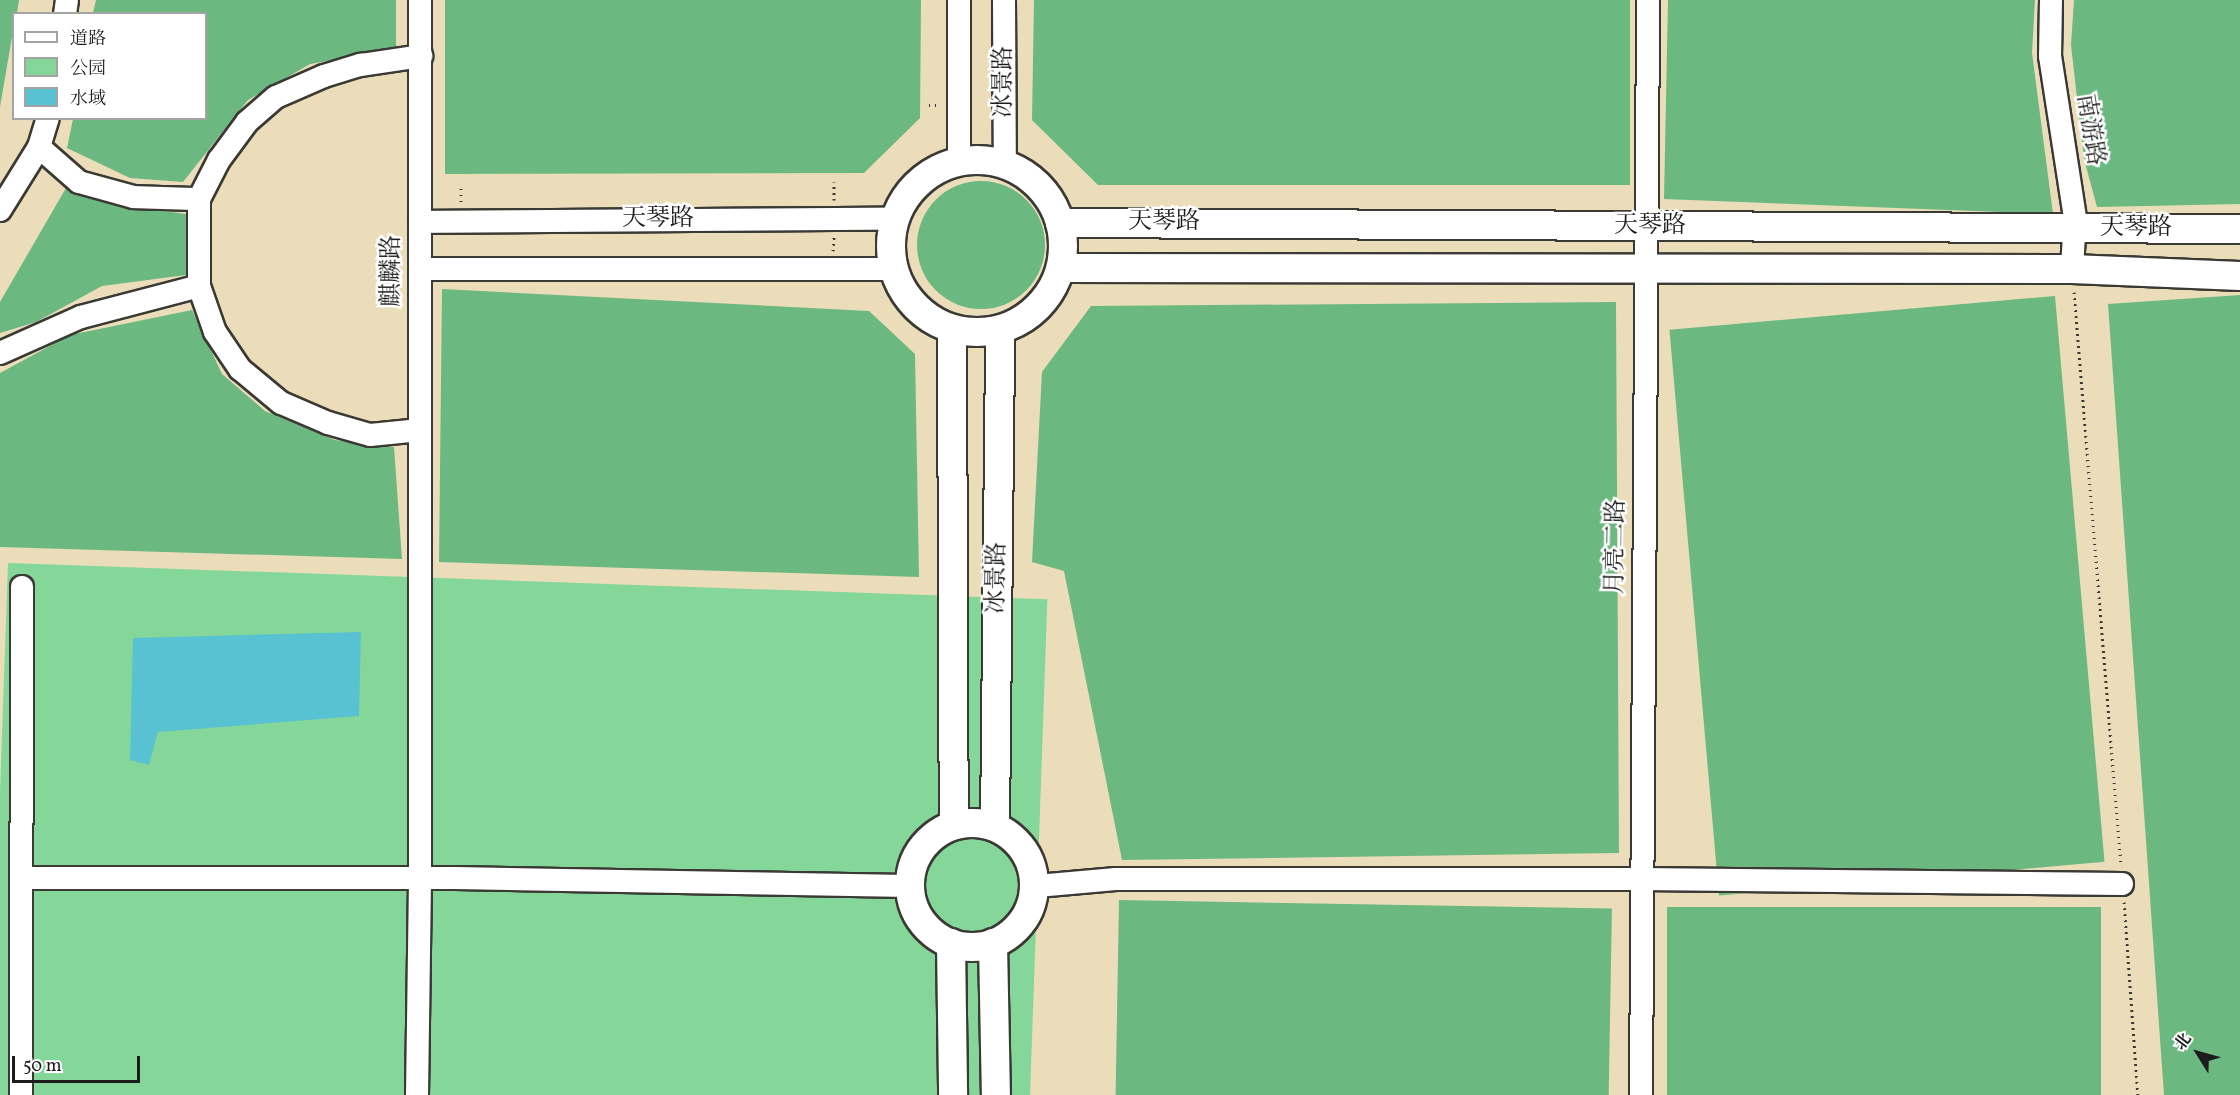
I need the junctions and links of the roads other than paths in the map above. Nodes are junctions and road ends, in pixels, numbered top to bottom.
1 (420, 0) edge
2 (958, 0) edge
3 (1004, 0) edge
4 (1647, 0) edge
5 (2051, 0) edge
6 (421, 56) junction
7 (47, 120) edge
8 (39, 147) junction
9 (959, 162) junction
10 (1005, 164) junction
11 (199, 200) junction
12 (0, 210) edge
13 (895, 219) junction
14 (420, 222) junction
15 (1060, 222) junction
16 (1647, 226) junction
17 (2240, 229) edge
18 (2075, 230) junction
19 (893, 268) junction
20 (1061, 268) junction
21 (1647, 268) junction
22 (420, 269) junction
23 (2072, 269) junction
24 (2240, 276) edge
25 (199, 286) junction
26 (952, 329) junction
27 (1000, 330) junction
28 (0, 353) edge
29 (420, 430) junction
30 (22, 587) dead end
31 (954, 825) junction
32 (995, 826) junction
33 (21, 878) junction
34 (420, 878) junction
35 (1640, 879) junction
36 (2122, 884) road end
37 (908, 886) junction
38 (1036, 886) junction
39 (951, 943) junction
40 (993, 943) junction
41 (21, 1095) edge
42 (417, 1095) edge
43 (952, 1095) edge
44 (996, 1095) edge
45 (1641, 1095) edge

1 - 6 street, 麒麟路
2 - 9 street, 冰景路
3 - 10 street, 冰景路
4 - 16 street, 月亮二路
5 - 18 street, 南游路
6 - 11 street
6 - 14 street, 麒麟路
7 - 8 street
8 - 11 street
8 - 12 street
9 - 10 main road
9 - 13 main road
10 - 15 main road
11 - 25 street
13 - 14 street, 天琴路
13 - 19 main road
14 - 22 street, 麒麟路
15 - 16 main road, 天琴路
15 - 20 main road
16 - 18 main road, 天琴路
16 - 21 street, 月亮二路
17 - 18 main road, 天琴路
18 - 23 street, 南游路
19 - 22 street, 天琴路
19 - 26 main road
20 - 21 main road, 天琴路
20 - 27 main road
21 - 23 main road, 天琴路
21 - 35 street, 月亮二路
22 - 29 street, 麒麟路
23 - 24 main road, 天琴路
25 - 28 street
25 - 29 street
26 - 27 main road
26 - 31 main road, 冰景路
27 - 32 main road, 冰景路
29 - 34 street, 麒麟路
30 - 33 street
31 - 32 main road
31 - 37 main road
32 - 38 main road
33 - 34 street
33 - 41 street
34 - 37 street
34 - 42 street, 麒麟路
35 - 36 street
35 - 38 street
35 - 45 street, 月亮二路
37 - 39 main road
38 - 40 main road
39 - 40 main road
39 - 43 main road
40 - 44 main road

